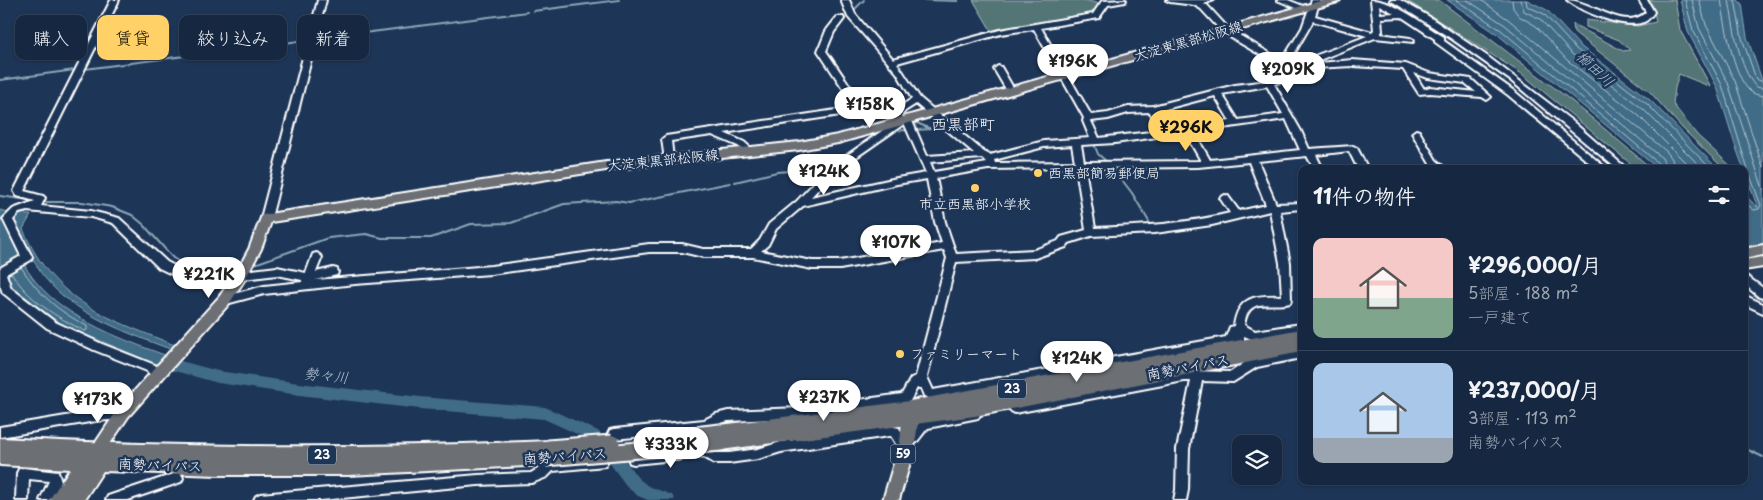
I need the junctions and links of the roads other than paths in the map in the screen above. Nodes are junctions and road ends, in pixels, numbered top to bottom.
1 (115, 0) edge
2 (322, 0) edge
3 (845, 0) edge
4 (1122, 0) edge
5 (1170, 0) edge
6 (1210, 0) edge
7 (1281, 0) edge
8 (1335, 0) edge
9 (1394, 0) edge
10 (1571, 0) edge
11 (1642, 0) edge
12 (1195, 3) junction
13 (1312, 5) edge
14 (1404, 15) junction
15 (1377, 16) junction
16 (1312, 18) junction
17 (840, 19) dead end
18 (1036, 26) junction
19 (1228, 30) junction
20 (1373, 35) junction
21 (1410, 40) dead end
22 (892, 62) junction
23 (1292, 68) junction
24 (1406, 68) junction
25 (998, 69) dead end
26 (1064, 75) junction
27 (1268, 83) junction
28 (1011, 90) junction
29 (1217, 93) junction
30 (917, 100) junction
31 (1153, 109) junction
32 (932, 113) junction
33 (1288, 116) junction
34 (903, 118) junction
35 (1088, 118) junction
36 (1236, 123) junction
37 (1188, 130) junction
38 (714, 132) junction
39 (1165, 133) junction
40 (1416, 133) dead end
41 (1094, 141) junction
42 (1076, 143) junction
43 (749, 151) junction
44 (1305, 151) junction
45 (986, 156) junction
46 (668, 158) junction
47 (924, 159) junction
48 (1253, 159) junction
49 (1207, 163) junction
50 (1081, 165) junction
51 (1317, 165) edge
52 (1361, 165) edge
53 (1437, 165) edge
54 (1598, 165) edge
55 (1618, 165) edge
56 (994, 167) junction
57 (931, 175) junction
58 (1224, 198) dead end
59 (800, 203) junction
60 (1272, 206) junction
61 (1298, 206) edge
62 (26, 207) junction
63 (1235, 214) junction
64 (266, 218) junction
65 (1091, 232) junction
66 (948, 246) junction
67 (1763, 250) edge
68 (753, 253) junction
69 (1748, 253) edge
70 (316, 257) dead end
71 (952, 258) junction
72 (1763, 262) edge
73 (1748, 264) edge
74 (245, 269) junction
75 (2, 272) edge
76 (333, 272) dead end
77 (1748, 281) edge
78 (307, 282) junction
79 (1763, 294) edge
80 (226, 300) junction
81 (1748, 301) edge
82 (1763, 309) edge
83 (1240, 328) junction
84 (1298, 329) edge
85 (1298, 336) edge
86 (1298, 347) edge
87 (1298, 355) edge
88 (1239, 358) junction
89 (159, 374) junction
90 (1196, 376) junction
91 (922, 379) junction
92 (123, 414) junction
93 (911, 414) junction
94 (0, 432) edge
95 (614, 434) dead end
96 (906, 443) junction
97 (0, 445) edge
98 (0, 458) edge
99 (92, 459) junction
100 (634, 459) dead end
101 (601, 462) dead end
102 (177, 478) dead end
103 (22, 500) edge
104 (46, 500) edge
105 (57, 500) edge
106 (75, 500) edge
107 (112, 500) edge
108 (260, 500) edge
109 (891, 500) edge
110 (1180, 500) edge

1 - 62 street
2 - 64 street
3 - 22 street
4 - 18 street
5 - 12 street
6 - 12 street
7 - 13 street
8 - 13 main road, 大淀東黒部松阪線
9 - 55 street
10 - 11 street
12 - 19 street
13 - 16 street
13 - 19 main road, 大淀東黒部松阪線
14 - 15 street
14 - 15 street
14 - 54 street
15 - 20 street
16 - 20 street
16 - 23 street
17 - 38 street
18 - 22 street
18 - 26 street
19 - 23 street
19 - 26 main road, 大淀東黒部松阪線
20 - 21 street
20 - 23 street
22 - 30 street
23 - 24 street
23 - 27 street
24 - 24 street
25 - 28 street
26 - 28 main road, 大淀東黒部松阪線
26 - 35 street
27 - 29 street
27 - 33 street
28 - 32 main road, 大淀東黒部松阪線
29 - 31 street
29 - 36 street
30 - 32 street
30 - 34 street
31 - 35 street
31 - 39 street
32 - 34 main road, 大淀東黒部松阪線
32 - 45 street
33 - 36 street
33 - 44 street
34 - 43 main road, 大淀東黒部松阪線
34 - 47 street
34 - 59 street
35 - 41 street
36 - 37 street
37 - 39 street
37 - 49 street
38 - 43 street
38 - 46 street
39 - 41 street
40 - 53 street
41 - 42 street
42 - 45 street
42 - 50 street
43 - 46 main road, 大淀東黒部松阪線
44 - 48 street
44 - 51 street
44 - 52 street
45 - 47 street
45 - 56 street
46 - 64 main road, 大淀東黒部松阪線
47 - 57 street
48 - 49 street
48 - 60 street
49 - 50 street
50 - 56 street
50 - 65 street
56 - 57 street
57 - 59 street
57 - 66 street
58 - 63 street
59 - 68 street
60 - 61 street
60 - 63 street
60 - 83 street
62 - 74 street
62 - 75 street
63 - 65 street
64 - 74 main road
65 - 71 street
66 - 68 street
66 - 71 street
67 - 69 highway
68 - 78 street
70 - 78 street
71 - 91 street
72 - 73 highway
74 - 78 street
74 - 80 main road
75 - 89 street
76 - 78 street
77 - 79 street
78 - 80 street
80 - 89 main road
81 - 82 street
83 - 84 street
83 - 88 street
83 - 91 street
85 - 88 highway, 南勢バイパス / 23
86 - 88 highway, 南勢バイパス / 23
87 - 88 street
88 - 90 street
88 - 93 highway, 南勢バイパス / 23
89 - 92 main road
90 - 96 street
90 - 110 street
91 - 93 street
91 - 95 street
92 - 94 street
92 - 99 main road
93 - 96 main road, 59
93 - 99 highway, 南勢バイパス / 23, bridge
96 - 100 street
96 - 109 main road, 59
97 - 99 highway, 南勢バイパス / 23
98 - 99 highway, 南勢バイパス / 23
99 - 105 highway
99 - 106 highway
101 - 108 street
102 - 107 street
103 - 104 street

